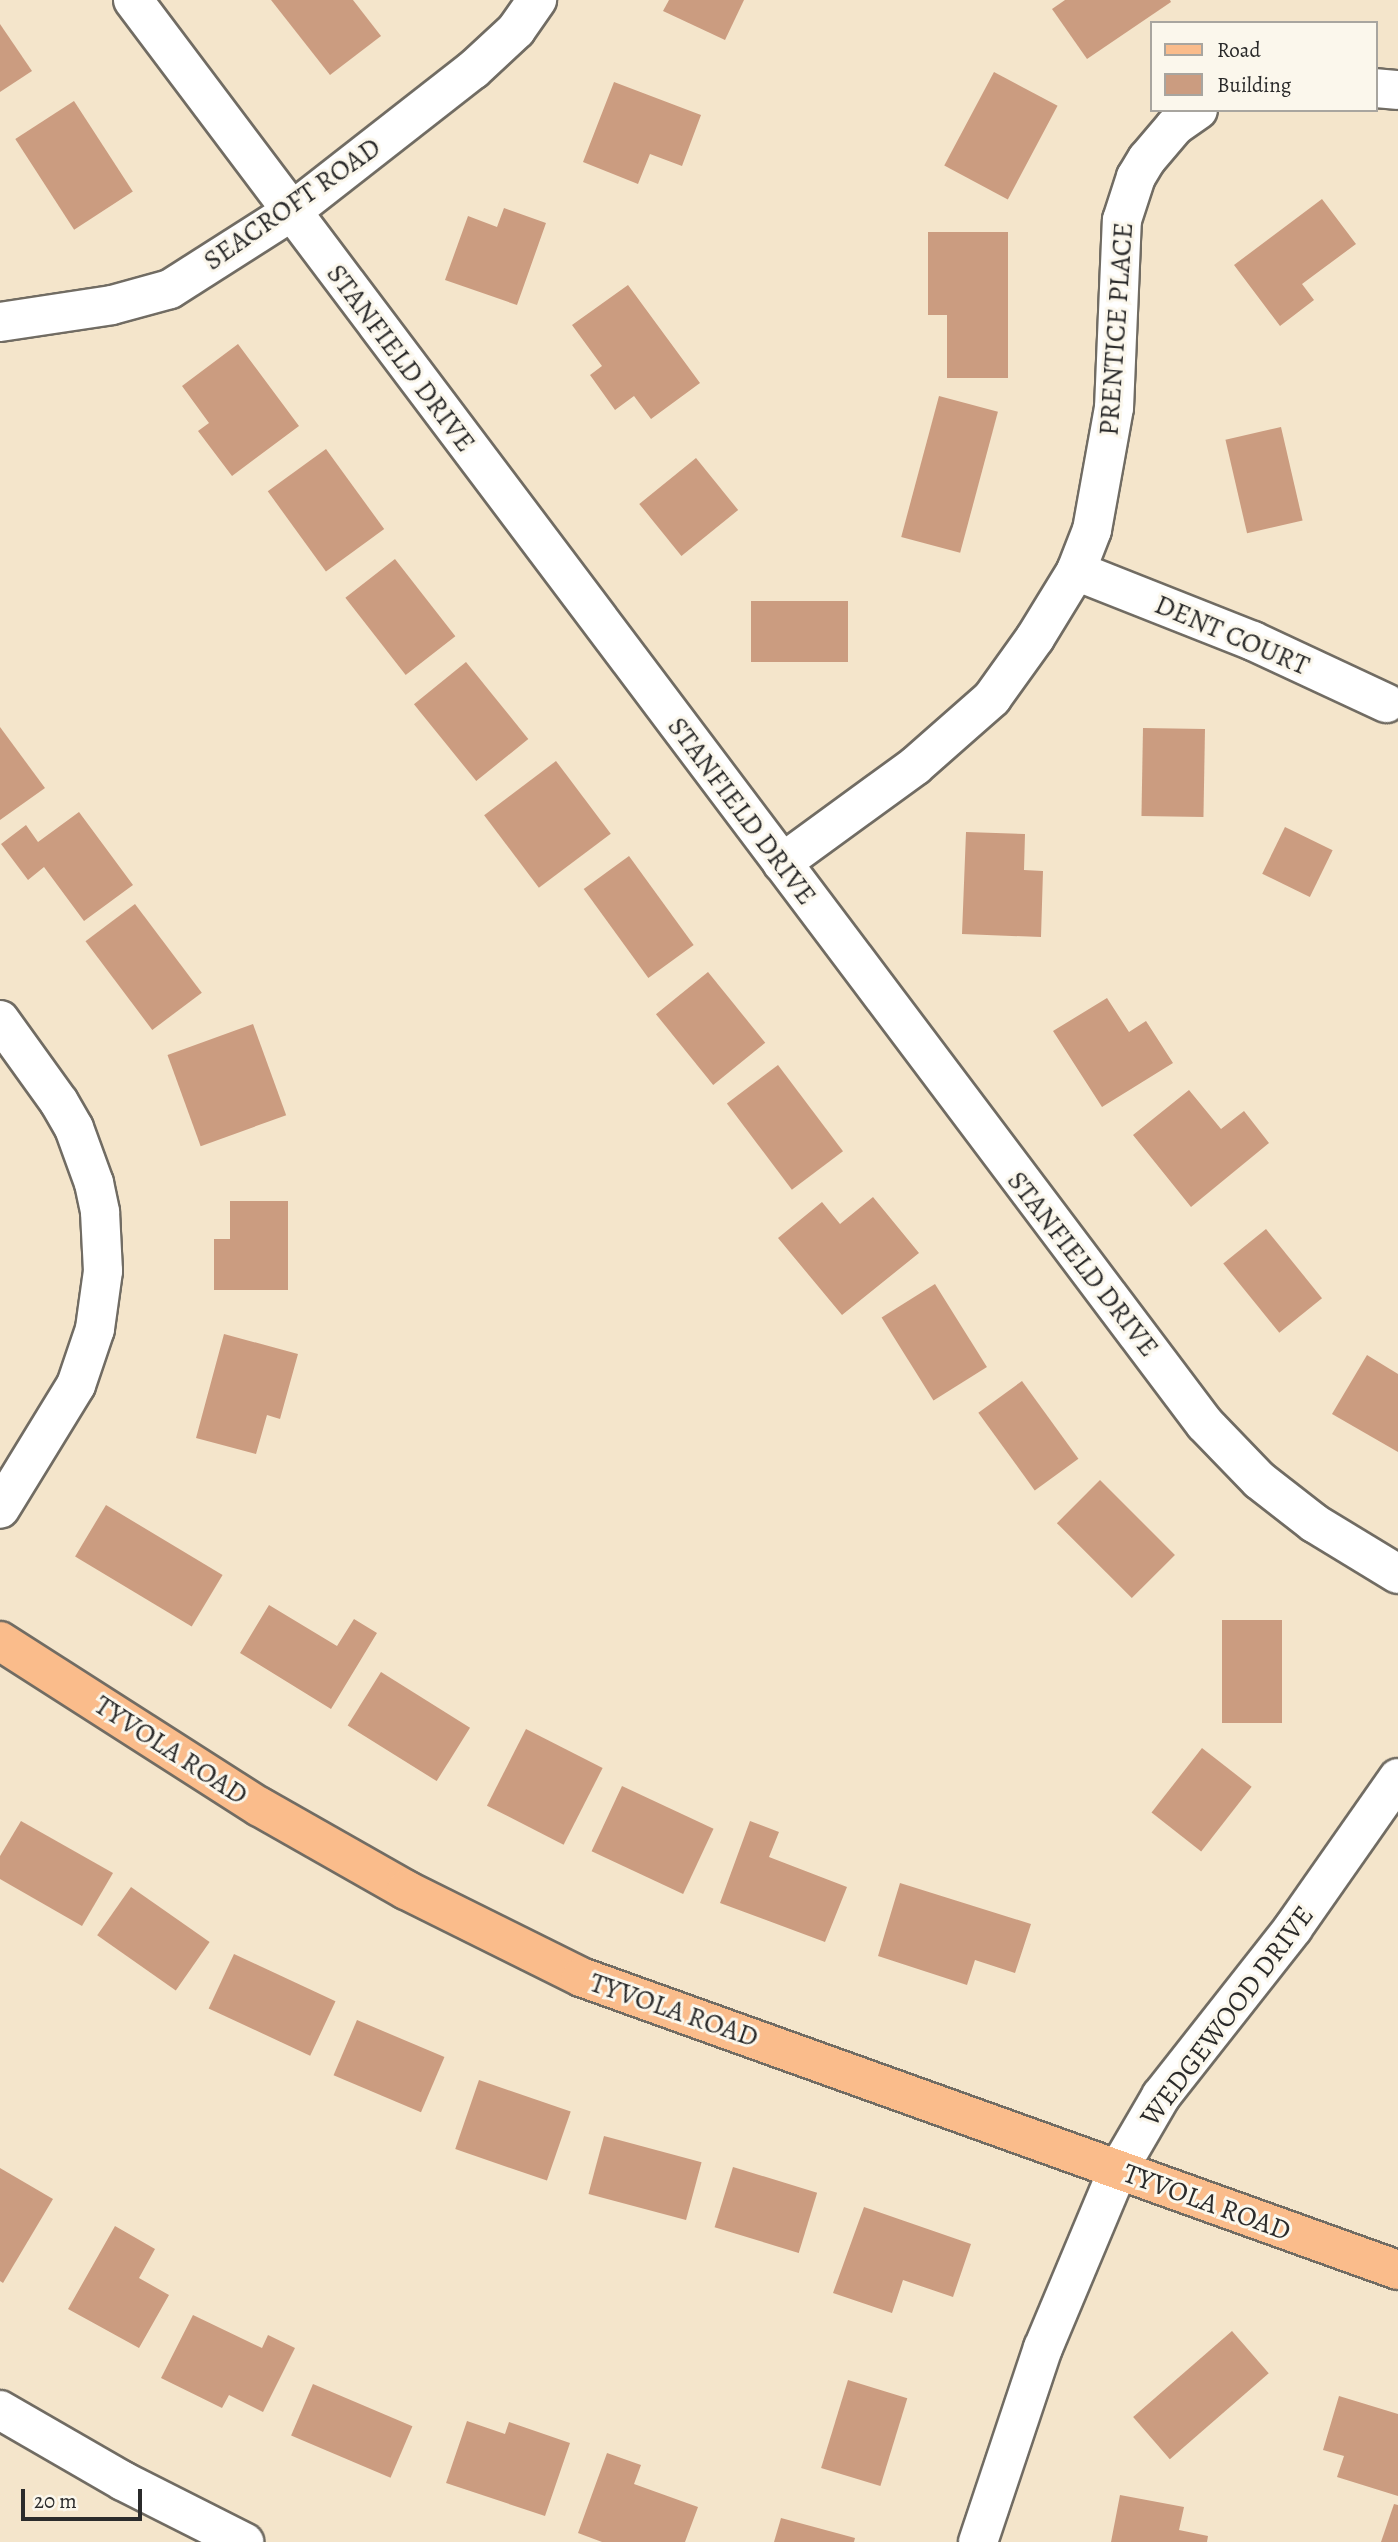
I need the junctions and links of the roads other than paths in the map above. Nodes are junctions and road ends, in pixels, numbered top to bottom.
1 (133, 0) edge
2 (537, 0) edge
3 (1377, 88) edge
4 (1398, 90) edge
5 (1195, 112) edge
6 (291, 212) junction
7 (0, 322) edge
8 (1076, 571) junction
9 (1387, 703) dead end
10 (782, 863) junction
11 (0, 1020) edge
12 (0, 1508) edge
13 (1398, 1574) edge
14 (0, 1641) edge
15 (1398, 1778) edge
16 (1118, 2170) junction
17 (1398, 2270) edge
18 (0, 2410) edge
19 (244, 2542) edge
20 (978, 2542) edge

1 - 6 street, STANFIELD DRIVE
2 - 6 street, SEACROFT ROAD
3 - 4 street
5 - 8 street, PRENTICE PLACE
6 - 7 street, SEACROFT ROAD
6 - 10 street, STANFIELD DRIVE
8 - 9 street, DENT COURT
8 - 10 street, PRENTICE PLACE
10 - 13 street, STANFIELD DRIVE
11 - 12 street
14 - 16 main road, TYVOLA ROAD
15 - 16 street, WEDGEWOOD DRIVE
16 - 17 main road, TYVOLA ROAD
16 - 20 street, WEDGEWOOD DRIVE
18 - 19 street

